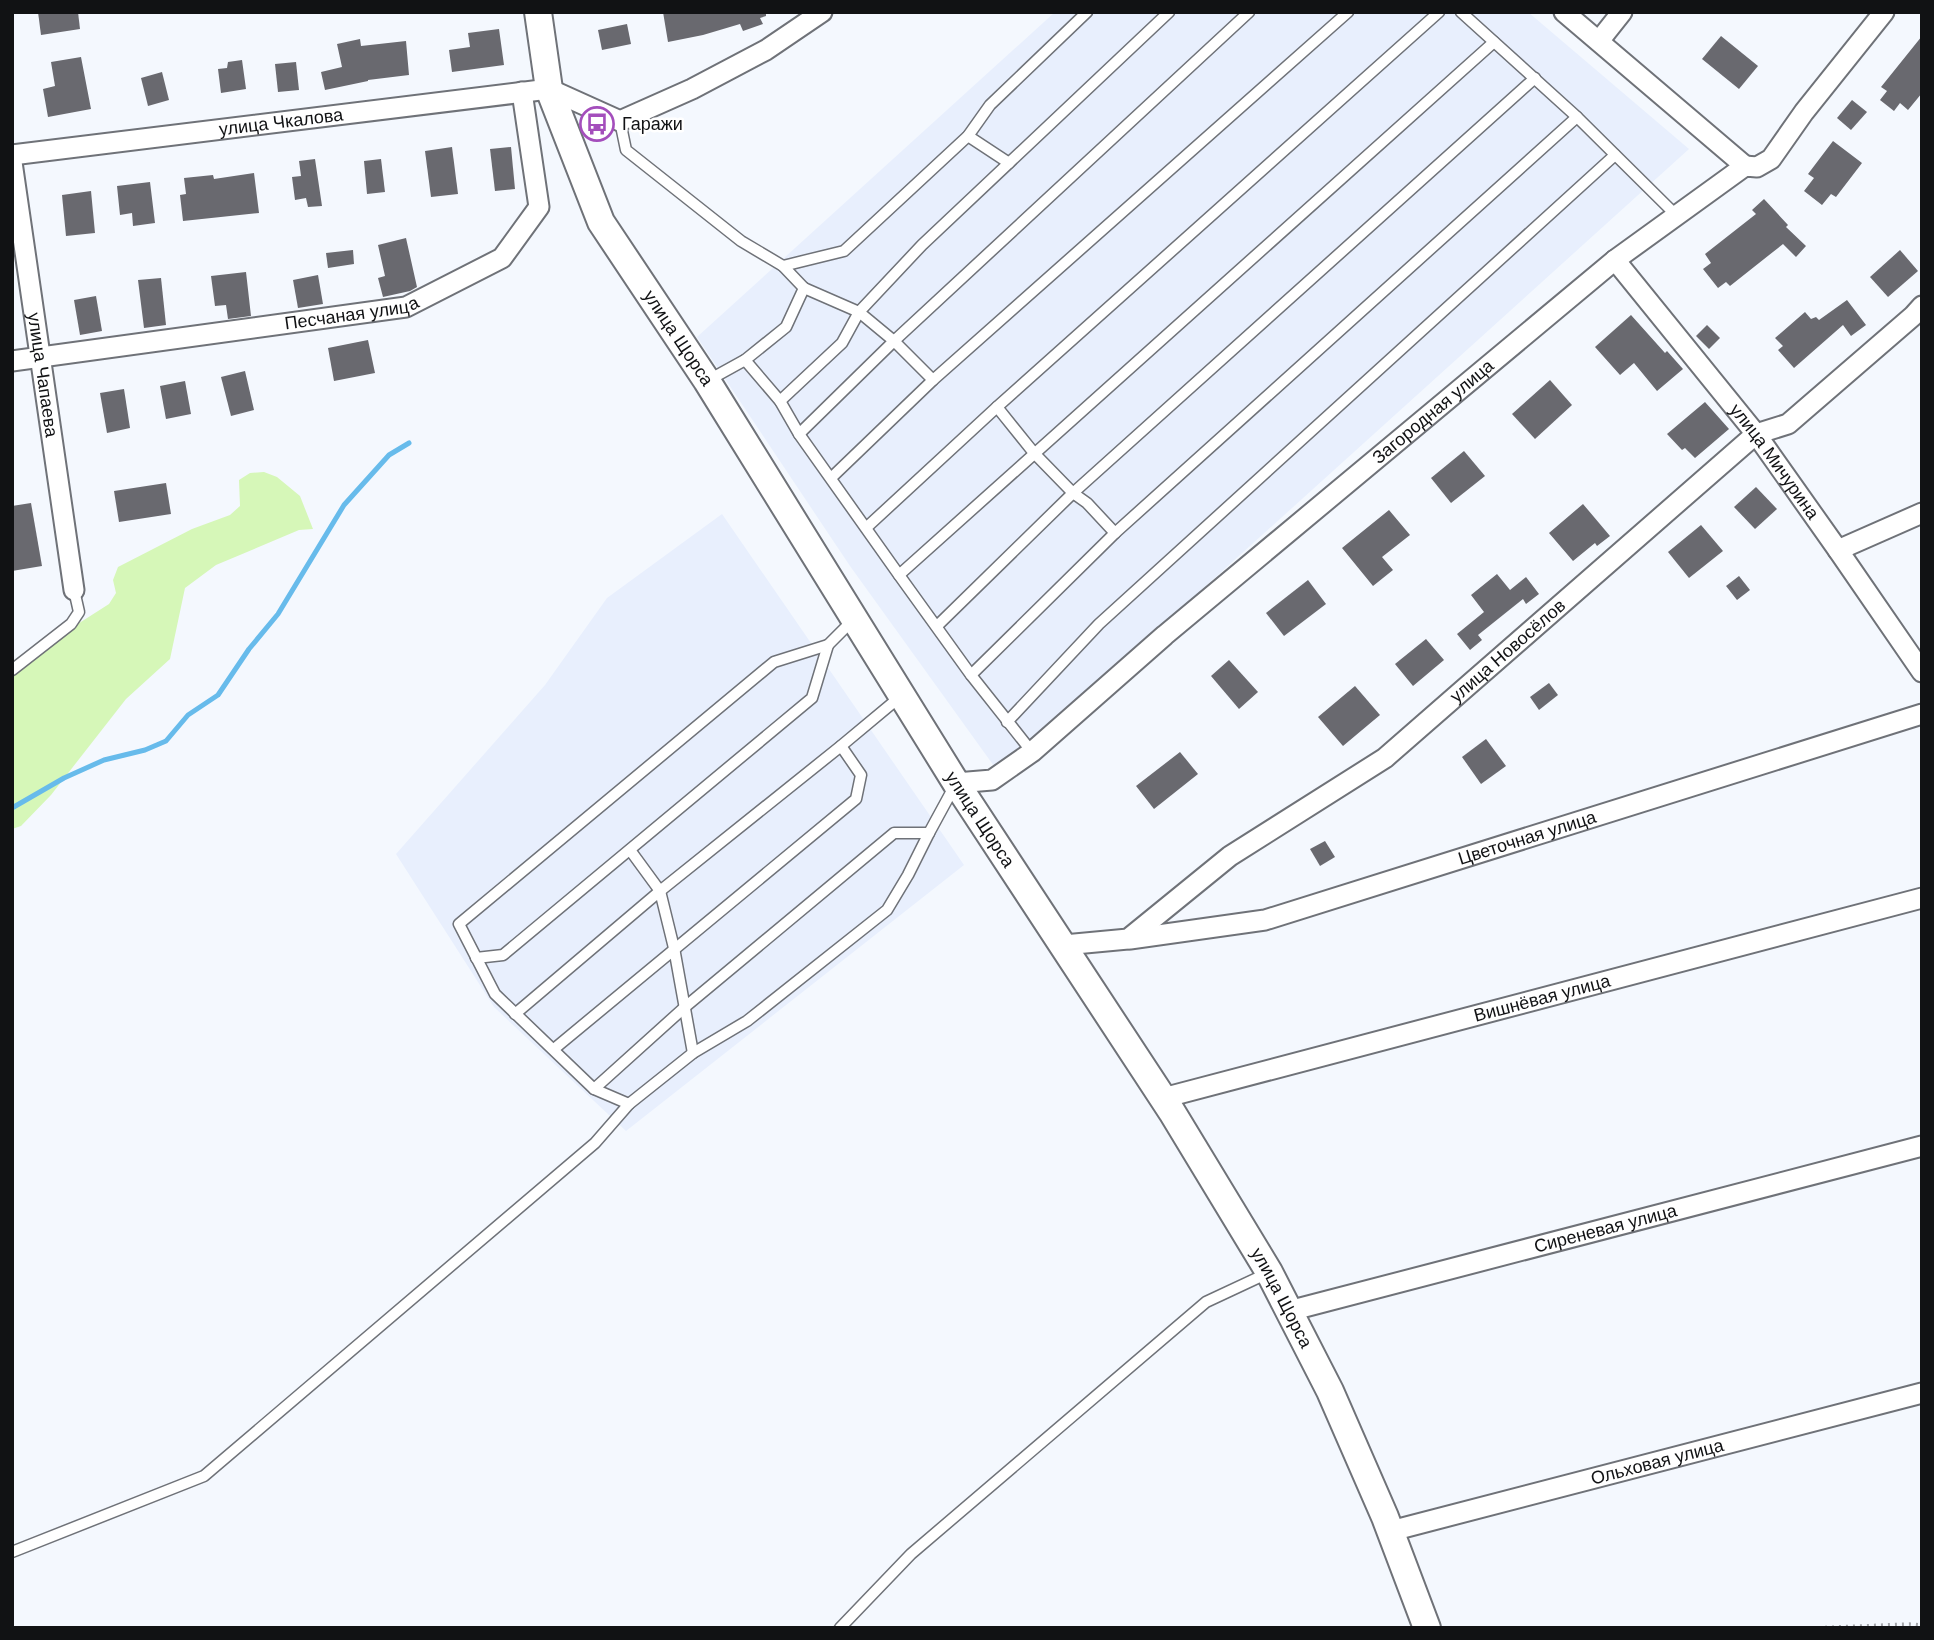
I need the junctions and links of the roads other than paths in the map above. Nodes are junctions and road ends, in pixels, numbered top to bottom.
1 (538, 12) edge
2 (822, 12) edge
3 (1087, 12) edge
4 (1169, 12) edge
5 (1249, 12) edge
6 (1348, 12) edge
7 (1438, 12) edge
8 (1461, 12) edge
9 (1564, 12) edge
10 (1622, 12) edge
11 (1884, 12) edge
12 (1494, 41) junction
13 (1599, 41) junction
14 (1535, 78) junction
15 (549, 89) junction
16 (522, 92) junction
17 (1577, 117) junction
18 (620, 121) junction
19 (968, 136) junction
20 (12, 155) edge
21 (1615, 155) junction
22 (12, 162) edge
23 (1009, 163) junction
24 (1745, 166) junction
25 (1677, 216) junction
26 (1615, 260) junction
27 (783, 266) junction
28 (804, 288) junction
29 (1922, 306) edge
30 (859, 312) junction
31 (894, 341) junction
32 (39, 357) junction
33 (745, 360) junction
34 (12, 361) edge
35 (933, 380) junction
36 (707, 381) junction
37 (780, 401) junction
38 (997, 407) junction
39 (799, 434) junction
40 (1756, 434) junction
41 (1034, 453) junction
42 (831, 478) junction
43 (1073, 493) junction
44 (1922, 513) edge
45 (866, 527) junction
46 (1115, 533) junction
47 (1838, 550) junction
48 (899, 575) junction
49 (75, 590) joint
50 (854, 618) junction
51 (937, 626) junction
52 (828, 645) junction
53 (12, 670) edge
54 (1922, 672) edge
55 (971, 675) junction
56 (902, 695) junction
57 (1919, 711) edge
58 (1007, 722) junction
59 (841, 746) junction
60 (1032, 752) junction
61 (956, 783) junction
62 (929, 833) junction
63 (630, 850) junction
64 (660, 891) junction
65 (1922, 898) edge
66 (1128, 939) junction
67 (1064, 946) junction
68 (674, 948) junction
69 (476, 958) junction
70 (685, 1007) junction
71 (515, 1014) junction
72 (554, 1049) junction
73 (692, 1052) junction
74 (594, 1088) junction
75 (1163, 1098) junction
76 (629, 1104) junction
77 (1922, 1146) edge
78 (1269, 1272) junction
79 (1289, 1311) junction
80 (1922, 1393) edge
81 (1391, 1531) junction
82 (12, 1552) edge
83 (840, 1628) edge
84 (1427, 1628) edge

1 - 15 street, улица Щорса
2 - 18 street
3 - 19 lane
4 - 23 lane
5 - 31 lane
6 - 35 lane
7 - 38 lane
8 - 12 lane
9 - 13 street
10 - 13 street
11 - 24 street, Загородная улица
12 - 14 lane
12 - 41 lane
13 - 24 street
14 - 17 lane
14 - 43 lane
15 - 16 street, улица Чкалова
15 - 18 street
15 - 36 street, улица Щорса
16 - 20 street, улица Чкалова
16 - 32 street, Песчаная улица
17 - 21 lane
17 - 46 lane
18 - 27 lane
19 - 23 lane
19 - 27 lane
21 - 25 lane
21 - 58 lane
22 - 32 street, улица Чапаева
23 - 30 lane
24 - 25 street, Загородная улица
25 - 26 street, Загородная улица
26 - 40 street, улица Мичурина
26 - 60 street, Загородная улица
27 - 28 lane
28 - 30 lane
28 - 33 lane
29 - 40 street, улица Новосёлов
30 - 31 lane
30 - 37 lane
31 - 35 lane
31 - 39 lane
32 - 34 street, Песчаная улица
32 - 49 street, улица Чапаева
33 - 36 lane
33 - 37 lane
35 - 42 lane
36 - 50 street, улица Щорса
37 - 39 lane
38 - 41 lane
38 - 45 lane
39 - 42 lane
40 - 47 street, улица Мичурина
40 - 66 street, улица Новосёлов
41 - 43 lane
41 - 48 lane
42 - 45 lane
43 - 46 lane
43 - 51 lane
44 - 47 street
45 - 48 lane
46 - 55 lane
47 - 54 street, улица Мичурина
48 - 51 lane
49 - 53 lane
50 - 52 lane
50 - 56 street, улица Щорса
51 - 55 lane
52 - 63 lane
52 - 69 lane
55 - 58 lane
56 - 59 lane
56 - 61 street, улица Щорса
57 - 66 street, Цветочная улица
58 - 60 lane
59 - 64 lane
59 - 68 lane
60 - 61 street, Загородная улица
61 - 62 lane
61 - 67 street, улица Щорса
62 - 70 lane
62 - 73 lane
63 - 64 lane
63 - 69 lane
64 - 68 lane
64 - 71 lane
65 - 75 street, Вишнёвая улица
66 - 67 street
67 - 75 street, улица Щорса
68 - 70 lane
68 - 72 lane
69 - 71 lane
70 - 73 lane
70 - 74 lane
71 - 72 lane
72 - 74 lane
73 - 76 lane
74 - 76 lane
75 - 78 street, улица Щорса
76 - 82 lane
77 - 79 street, Сиреневая улица
78 - 79 street, улица Щорса
78 - 83 lane
79 - 81 street, улица Щорса
80 - 81 street, Ольховая улица
81 - 84 street, улица Щорса

